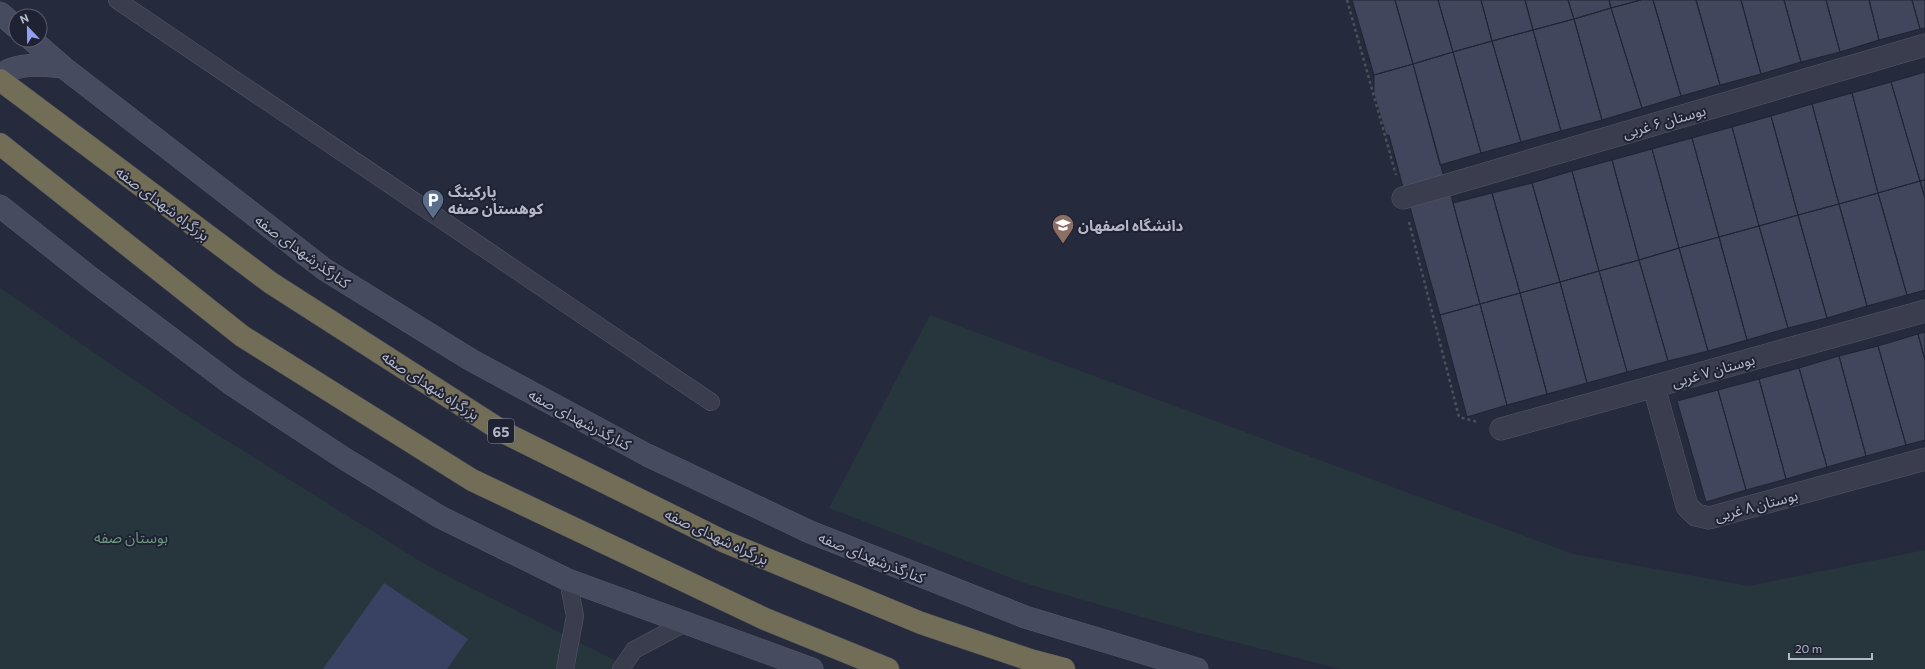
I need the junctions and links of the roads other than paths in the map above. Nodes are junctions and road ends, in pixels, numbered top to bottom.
1 (117, 0) edge
2 (0, 13) edge
3 (8, 20) edge
4 (1925, 45) edge
5 (41, 48) edge
6 (63, 67) junction
7 (0, 75) edge
8 (0, 80) edge
9 (0, 144) edge
10 (1403, 198) dead end
11 (0, 206) edge
12 (1925, 311) edge
13 (1654, 387) junction
14 (711, 402) dead end
15 (1501, 430) dead end
16 (1925, 459) edge
17 (568, 580) junction
18 (684, 622) junction
19 (565, 669) edge
20 (621, 669) edge
21 (812, 669) edge
22 (888, 669) edge
23 (1064, 669) edge
24 (1197, 669) edge

1 - 14 lane
2 - 3 main road
4 - 10 street, بوستان ۶ غربی
5 - 6 main road, کنارگذرشهدای صفه
6 - 7 main road
6 - 24 main road, کنارگذرشهدای صفه
8 - 23 highway, بزرگراه شهدای صفه / 65
9 - 22 highway
11 - 17 main road
12 - 13 street, بوستان ۷ غربی
13 - 15 street, بوستان ۷ غربی
13 - 16 street, بوستان ۸ غربی
17 - 18 main road
17 - 19 lane
18 - 20 lane
18 - 21 main road

